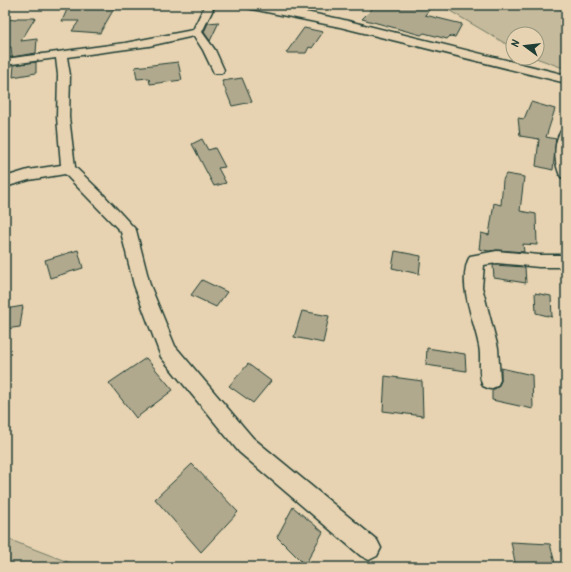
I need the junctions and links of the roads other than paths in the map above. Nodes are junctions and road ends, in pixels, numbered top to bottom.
1 (210, 5) edge
2 (252, 5) edge
3 (197, 32) junction
4 (61, 55) junction
5 (5, 62) edge
6 (218, 70) dead end
7 (566, 79) edge
8 (566, 134) edge
9 (68, 169) junction
10 (566, 174) edge
11 (5, 182) edge
12 (566, 260) edge
13 (490, 380) dead end
14 (369, 548) dead end

1 - 3 street
2 - 7 street
3 - 4 street
3 - 6 street
4 - 5 street
4 - 9 street
8 - 10 street
9 - 11 street
9 - 14 street
12 - 13 street

